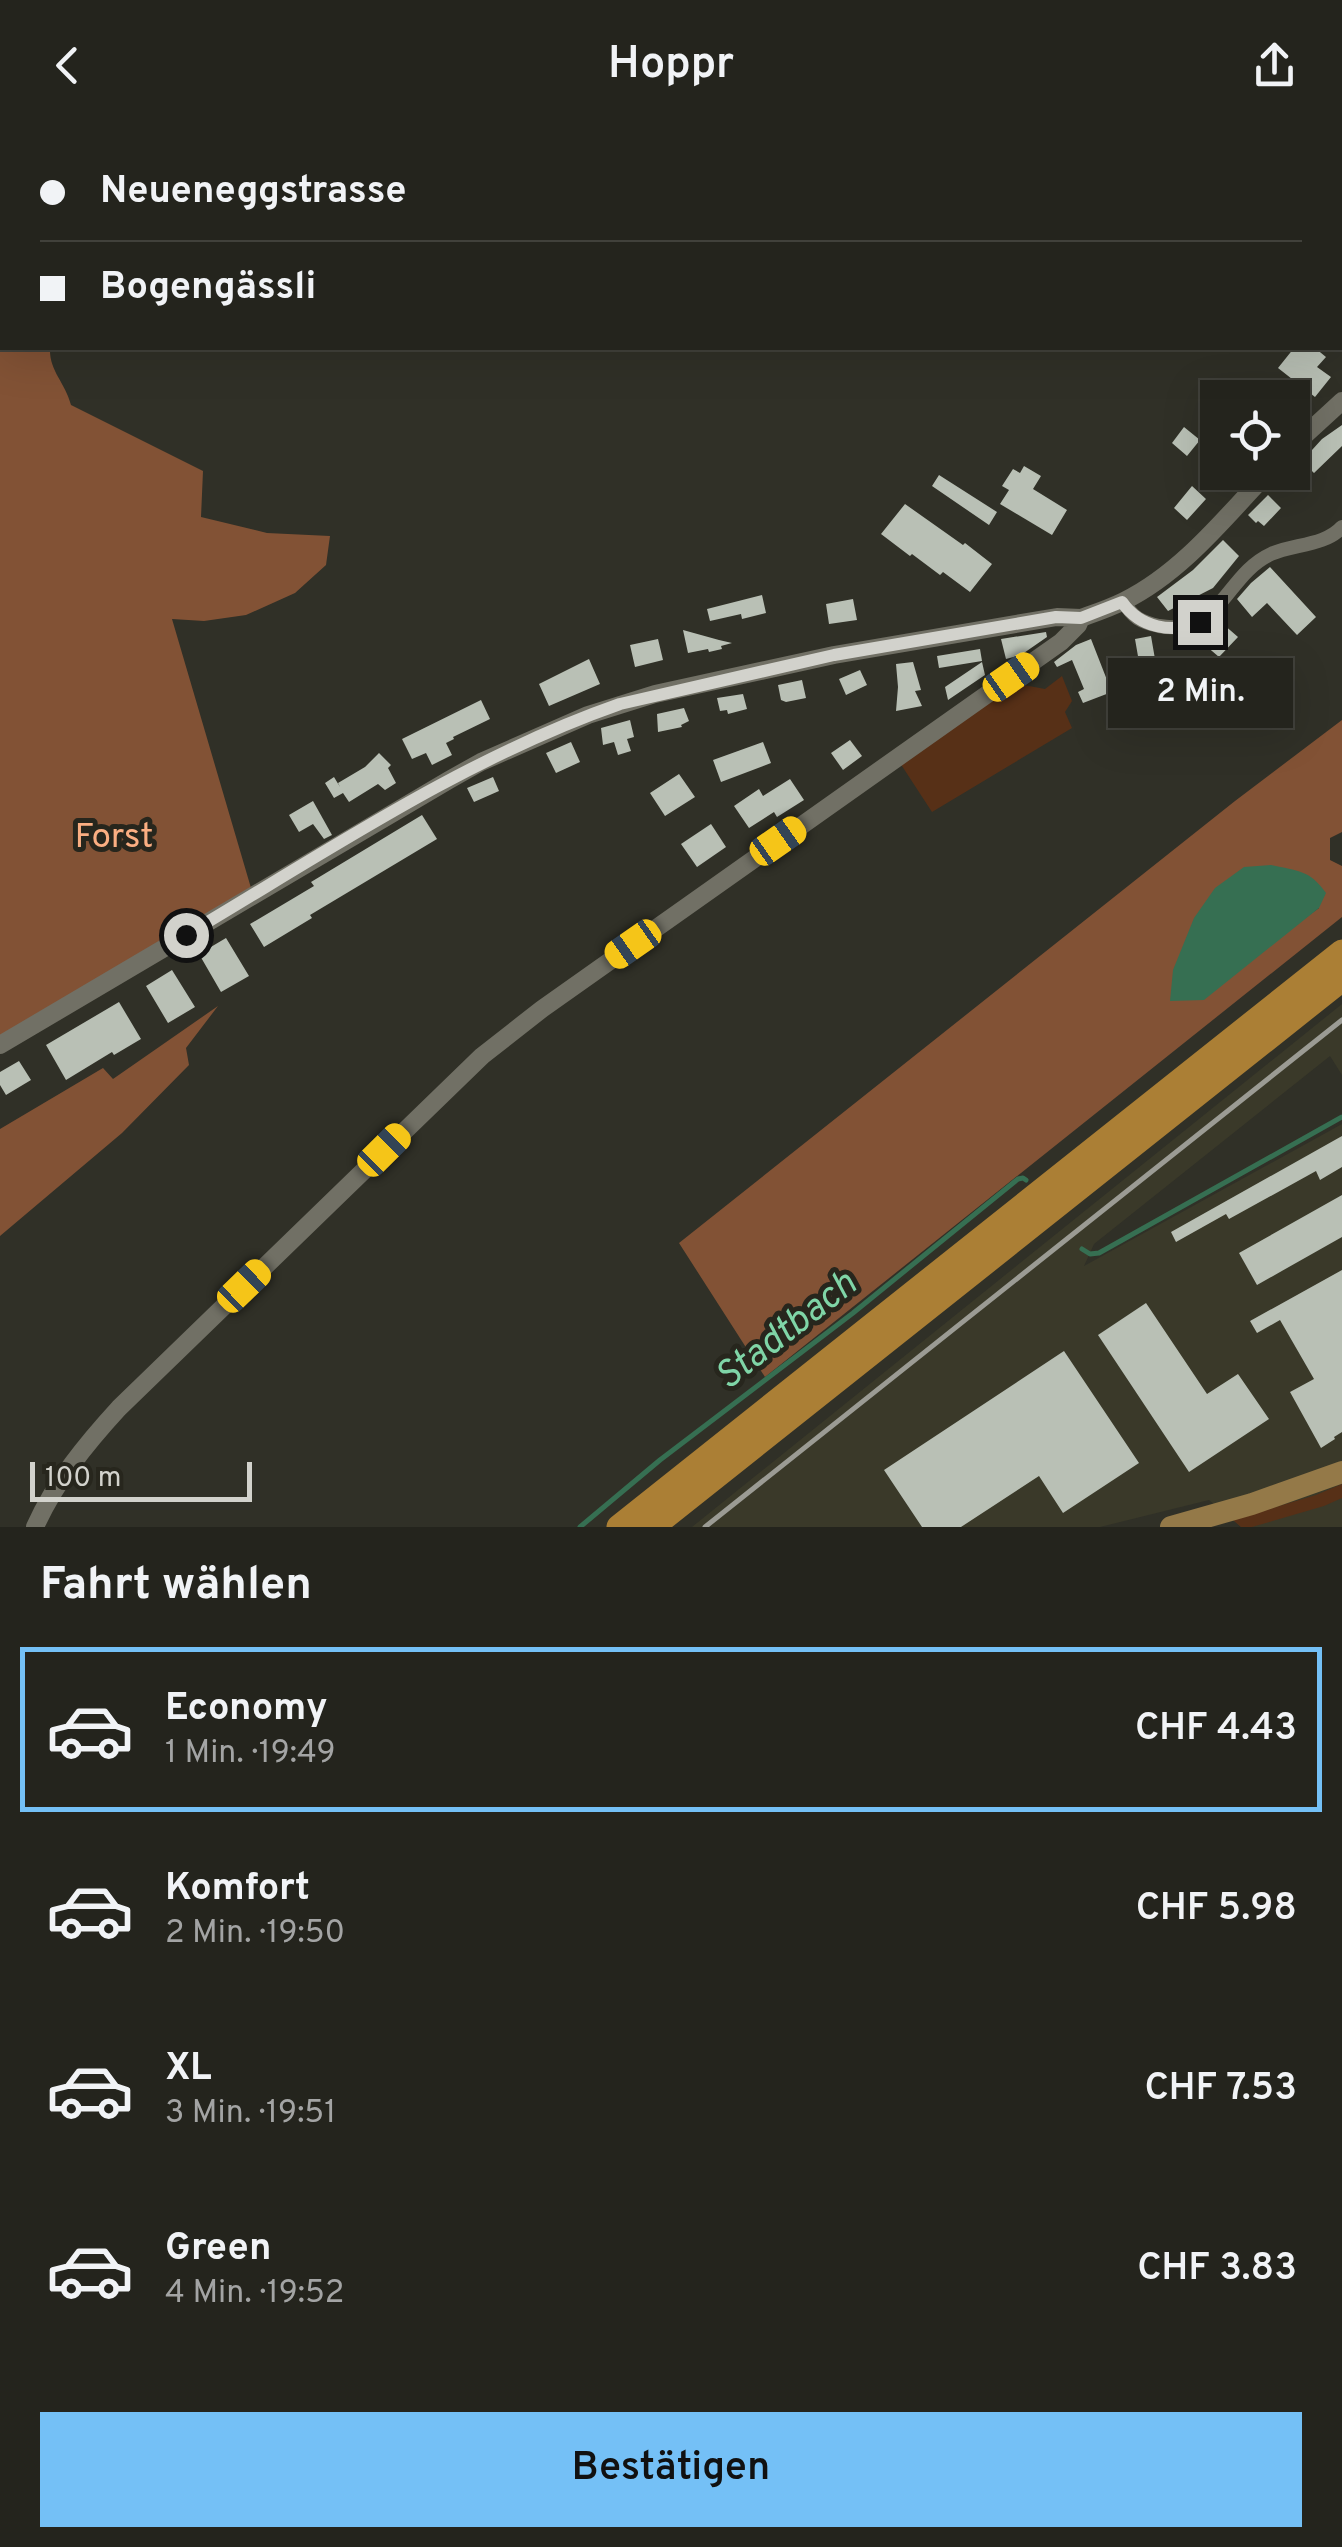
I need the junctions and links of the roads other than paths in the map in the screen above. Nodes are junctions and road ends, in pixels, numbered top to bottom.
1 (1342, 402) edge
2 (1310, 431) edge
3 (1251, 490) edge
4 (1342, 527) edge
5 (1122, 602) junction
6 (1081, 618) junction
7 (1342, 952) edge
8 (1342, 979) edge
9 (0, 1045) edge
10 (1342, 1472) edge
11 (35, 1527) edge
12 (619, 1527) edge
13 (652, 1527) edge
14 (1171, 1527) edge

1 - 2 street
3 - 5 street
4 - 5 street
5 - 6 street
6 - 9 street
6 - 11 street
7 - 12 highway
8 - 13 highway
10 - 14 main road

